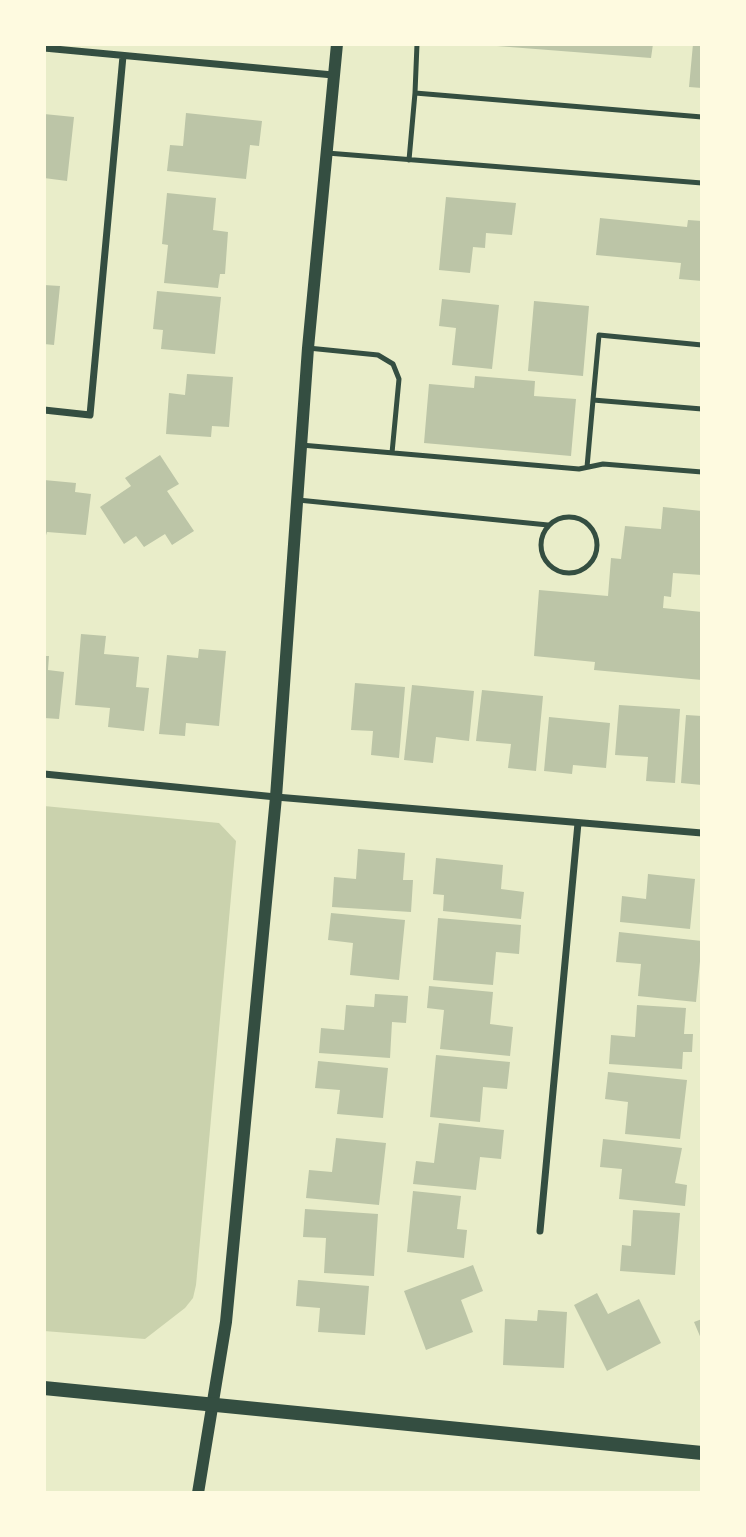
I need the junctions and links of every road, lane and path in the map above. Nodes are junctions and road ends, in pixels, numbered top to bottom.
1 (337, 44) edge
2 (417, 44) edge
3 (44, 48) edge
4 (123, 56) junction
5 (333, 75) junction
6 (415, 93) junction
7 (702, 117) edge
8 (327, 153) junction
9 (409, 160) junction
10 (702, 183) edge
11 (702, 345) edge
12 (309, 348) junction
13 (593, 400) junction
14 (702, 409) edge
15 (44, 410) edge
16 (301, 445) junction
17 (392, 453) junction
18 (587, 467) junction
19 (702, 472) edge
20 (298, 500) junction
21 (548, 525) junction
22 (44, 774) edge
23 (276, 797) junction
24 (578, 823) junction
25 (702, 834) edge
26 (540, 1231) dead end
27 (44, 1388) edge
28 (211, 1406) junction
29 (702, 1453) edge
30 (198, 1493) edge

1 - 5 street
2 - 6 lane
3 - 4 street
4 - 5 street
4 - 15 street
5 - 8 street
6 - 7 lane
6 - 9 lane
8 - 9 lane
8 - 12 street
9 - 10 lane
11 - 13 lane
12 - 16 street
12 - 17 lane
13 - 14 lane
13 - 18 lane
16 - 17 lane
16 - 20 street
17 - 18 lane
18 - 19 lane
20 - 21 lane
20 - 23 street
21 - 21 lane
22 - 23 street
23 - 24 street
23 - 28 street
24 - 25 street
24 - 26 street
27 - 28 main road
28 - 29 main road
28 - 30 street

